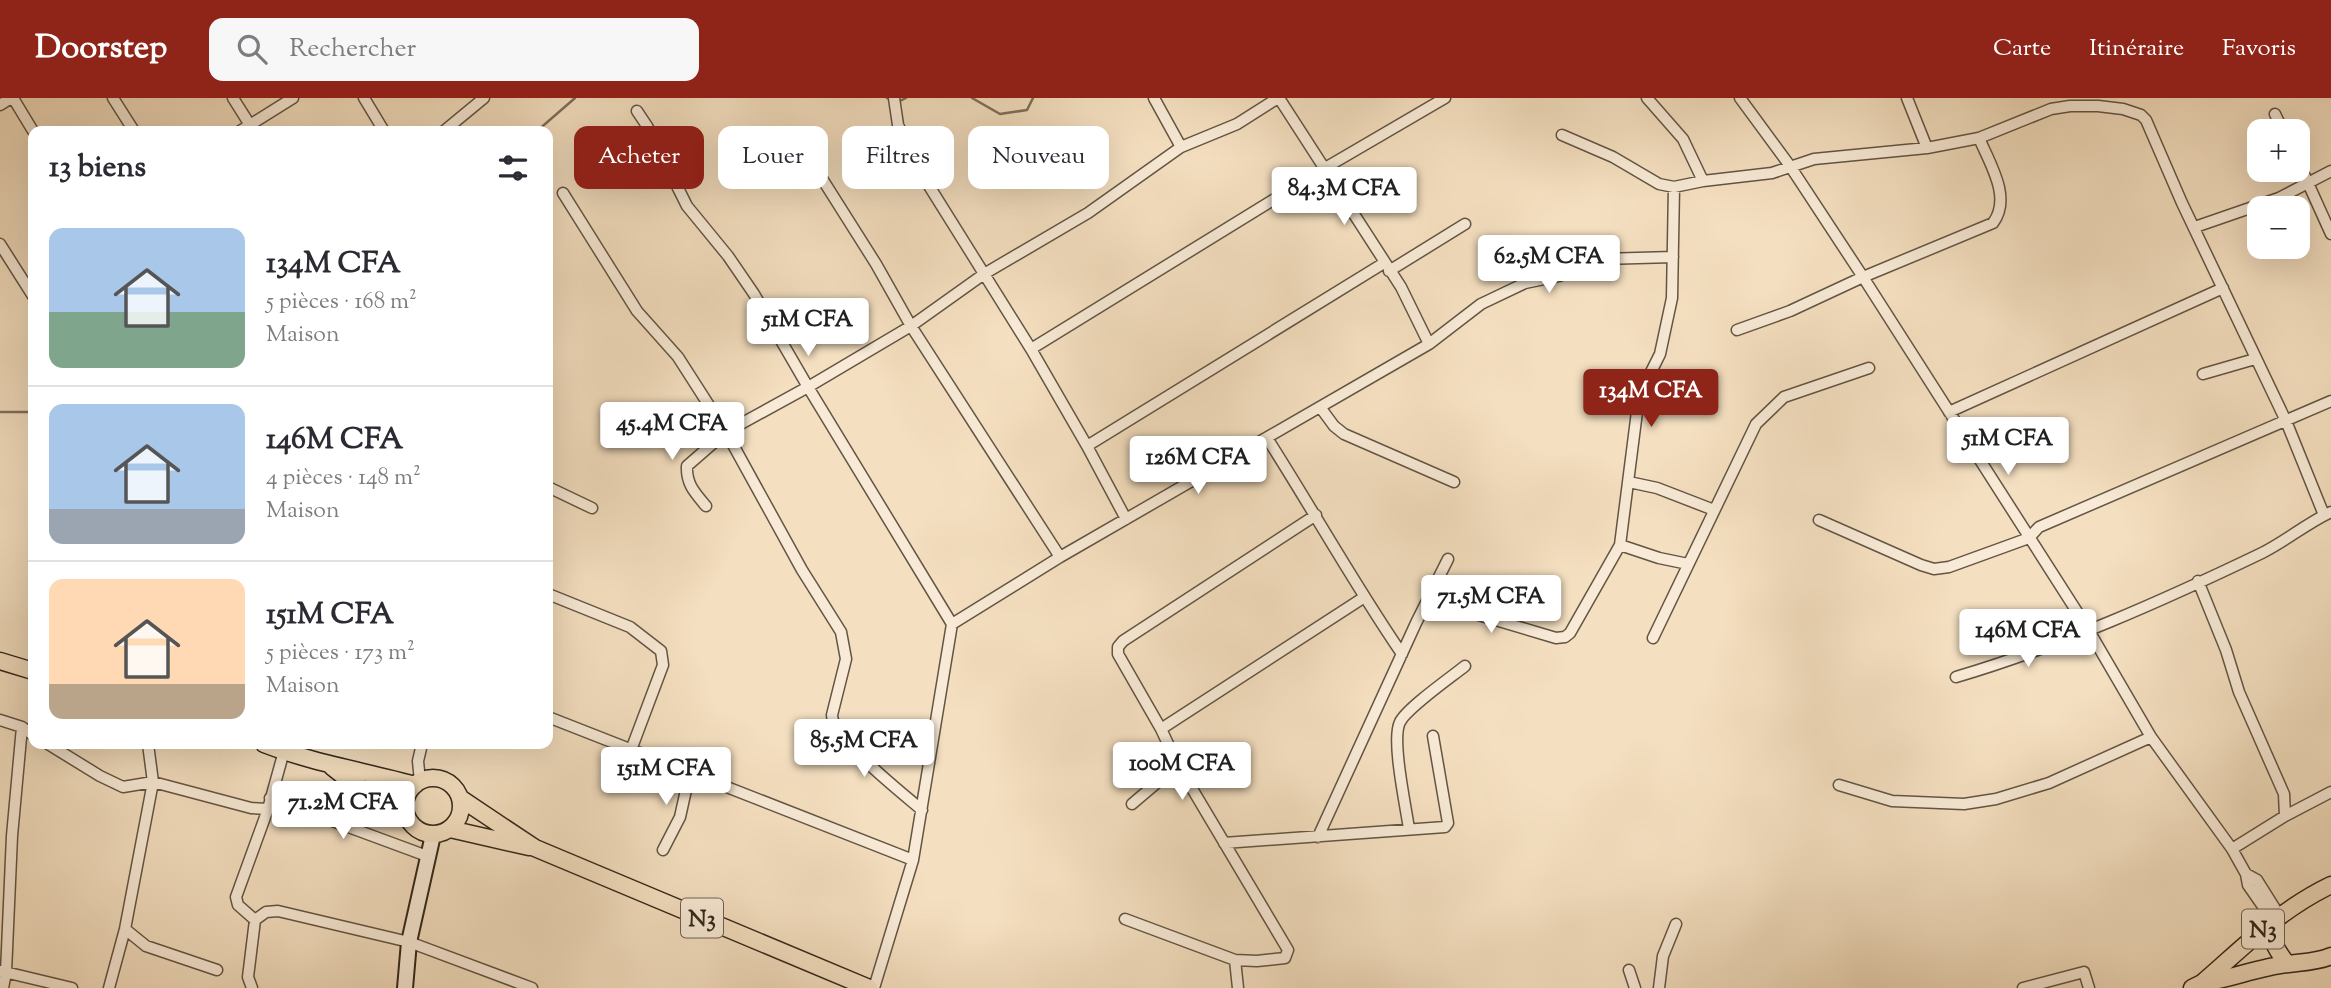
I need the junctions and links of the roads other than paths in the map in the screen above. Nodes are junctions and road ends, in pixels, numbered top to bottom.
1 (12, 98) edge
2 (113, 98) edge
3 (233, 98) edge
4 (293, 98) edge
5 (364, 98) edge
6 (484, 98) edge
7 (894, 98) edge
8 (1154, 98) edge
9 (1279, 98) edge
10 (1445, 98) edge
11 (1647, 98) edge
12 (1741, 98) edge
13 (1907, 98) edge
14 (0, 104) edge
15 (637, 111) dead end
16 (2275, 114) dead end
17 (2277, 119) edge
18 (250, 125) joint
19 (30, 126) edge
20 (131, 126) edge
21 (381, 126) edge
22 (450, 126) edge
23 (1562, 135) dead end
24 (1979, 138) junction
25 (1181, 147) junction
26 (1927, 148) junction
27 (1790, 166) junction
28 (1325, 168) junction
29 (2331, 171) edge
30 (1703, 181) junction
31 (2308, 183) junction
32 (1674, 187) junction
33 (828, 188) edge
34 (563, 193) dead end
35 (1465, 224) dead end
36 (2195, 227) junction
37 (2331, 234) edge
38 (0, 244) edge
39 (1672, 257) junction
40 (1387, 267) junction
41 (984, 274) junction
42 (1863, 277) junction
43 (28, 288) edge
44 (2223, 288) junction
45 (911, 326) junction
46 (1737, 330) dead end
47 (1429, 344) junction
48 (1031, 349) junction
49 (2255, 359) junction
50 (1869, 368) dead end
51 (2203, 374) dead end
52 (808, 387) junction
53 (2331, 401) edge
54 (1320, 407) junction
55 (1949, 412) junction
56 (2286, 421) junction
57 (726, 432) junction
58 (1267, 438) junction
59 (1087, 446) junction
60 (1454, 482) dead end
61 (1629, 482) junction
62 (553, 489) edge
63 (706, 506) dead end
64 (592, 508) dead end
65 (1714, 510) junction
66 (2328, 513) edge
67 (1317, 515) junction
68 (1126, 519) junction
69 (1819, 520) dead end
70 (2029, 538) junction
71 (1620, 544) junction
72 (1060, 557) junction
73 (1448, 559) dead end
74 (1688, 564) junction
75 (2198, 581) junction
76 (553, 596) edge
77 (1363, 598) junction
78 (1428, 600) junction
79 (952, 624) junction
80 (2088, 629) junction
81 (1653, 638) dead end
82 (1402, 654) junction
83 (0, 661) edge
84 (1465, 666) dead end
85 (28, 669) edge
86 (1956, 677) dead end
87 (0, 720) edge
88 (553, 720) edge
89 (22, 727) junction
90 (1161, 729) junction
91 (28, 731) edge
92 (1433, 736) dead end
93 (2151, 737) junction
94 (56, 749) edge
95 (149, 749) edge
96 (278, 749) edge
97 (421, 749) edge
98 (631, 750) junction
99 (284, 751) junction
100 (1178, 765) junction
101 (330, 766) junction
102 (690, 772) junction
103 (153, 782) junction
104 (417, 783) junction
105 (1839, 785) dead end
106 (2331, 792) edge
107 (270, 798) junction
108 (460, 798) junction
109 (1132, 804) dead end
110 (268, 809) junction
111 (922, 810) junction
112 (405, 815) junction
113 (2285, 816) junction
114 (450, 829) junction
115 (1409, 829) junction
116 (433, 835) junction
117 (1318, 837) junction
118 (1224, 843) junction
119 (535, 848) junction
120 (2232, 849) junction
121 (663, 850) dead end
122 (427, 856) junction
123 (913, 860) junction
124 (2331, 885) edge
125 (2276, 918) junction
126 (1125, 919) dead end
127 (255, 920) junction
128 (1676, 924) dead end
129 (125, 929) junction
130 (409, 942) junction
131 (2331, 956) edge
132 (1235, 960) junction
133 (2287, 964) junction
134 (217, 970) dead end
135 (1629, 970) dead end
136 (3, 971) edge
137 (2229, 984) edge
138 (2, 986) edge
139 (2197, 986) edge
140 (72, 988) edge
141 (109, 988) edge
142 (252, 988) edge
143 (404, 988) edge
144 (532, 988) edge
145 (871, 988) edge
146 (1238, 988) edge
147 (1635, 988) edge
148 (1659, 988) edge
149 (2024, 988) edge
150 (2089, 988) edge

1 - 14 street
1 - 19 street
2 - 20 street
3 - 18 street
4 - 18 street
5 - 21 street
6 - 22 street
7 - 41 street
8 - 25 street
9 - 25 street
9 - 28 street
10 - 28 street
11 - 30 street
12 - 27 street
13 - 26 street
15 - 52 street
16 - 17 street
23 - 32 street
24 - 26 street
24 - 36 street
24 - 42 street
25 - 41 street
26 - 27 street
27 - 30 street
27 - 42 street
28 - 40 street
28 - 48 street
29 - 31 street
30 - 32 street
31 - 36 street
31 - 37 street
32 - 39 street
33 - 45 street
34 - 57 street
35 - 40 street
36 - 44 street
38 - 43 street
39 - 47 street
39 - 61 street
40 - 47 street
40 - 59 street
41 - 45 street
41 - 48 street
42 - 46 street
42 - 55 street
44 - 49 street
44 - 55 street
45 - 52 street
45 - 72 street
47 - 54 street
48 - 59 street
49 - 51 street
49 - 56 street
50 - 65 street
52 - 57 street
52 - 79 street
53 - 56 street
54 - 58 street
54 - 60 street
55 - 70 street
56 - 66 street
56 - 70 street
57 - 63 street
57 - 111 street
58 - 67 street
58 - 68 street
59 - 68 street
61 - 65 street
61 - 71 street
62 - 64 street
65 - 74 street
66 - 75 street
67 - 77 street
67 - 90 street
68 - 72 street
69 - 70 street
70 - 80 street
71 - 74 street
71 - 78 street
72 - 79 street
73 - 78 street
74 - 81 street
75 - 80 street
75 - 113 street
76 - 98 street
77 - 82 street
77 - 90 street
78 - 82 street
79 - 111 street
80 - 86 street
80 - 93 street
82 - 117 street
83 - 85 highway
84 - 115 street
87 - 89 street
88 - 98 street
89 - 91 street
89 - 136 street
90 - 100 street
92 - 115 street
93 - 105 street
93 - 120 street
94 - 103 street
95 - 103 street
96 - 99 highway, N3
97 - 104 street
98 - 102 street
99 - 101 highway, N3
99 - 107 street
100 - 109 street
100 - 118 street
101 - 104 highway, N3
101 - 112 highway, N3
102 - 121 street
102 - 123 street
103 - 110 street
103 - 129 street
104 - 108 highway, N3
104 - 112 highway
106 - 113 street
107 - 110 street
107 - 122 street
108 - 114 highway
108 - 119 highway, N3
110 - 127 street
111 - 123 street
112 - 116 highway, N3
113 - 120 street
114 - 116 highway
114 - 119 highway, N3
115 - 117 street
116 - 122 main road
117 - 118 street
118 - 132 street
119 - 145 highway, N3
120 - 125 street
122 - 130 main road
123 - 145 street
124 - 125 highway, N3
125 - 133 highway
125 - 139 highway, N3
126 - 132 street
127 - 130 street
127 - 142 street
128 - 148 street
129 - 134 street
129 - 141 street
130 - 143 main road
130 - 144 street
131 - 133 highway, N3
132 - 146 street
133 - 137 highway, N3
135 - 147 street
136 - 138 street
136 - 140 street
137 - 139 highway, N3
149 - 150 street

